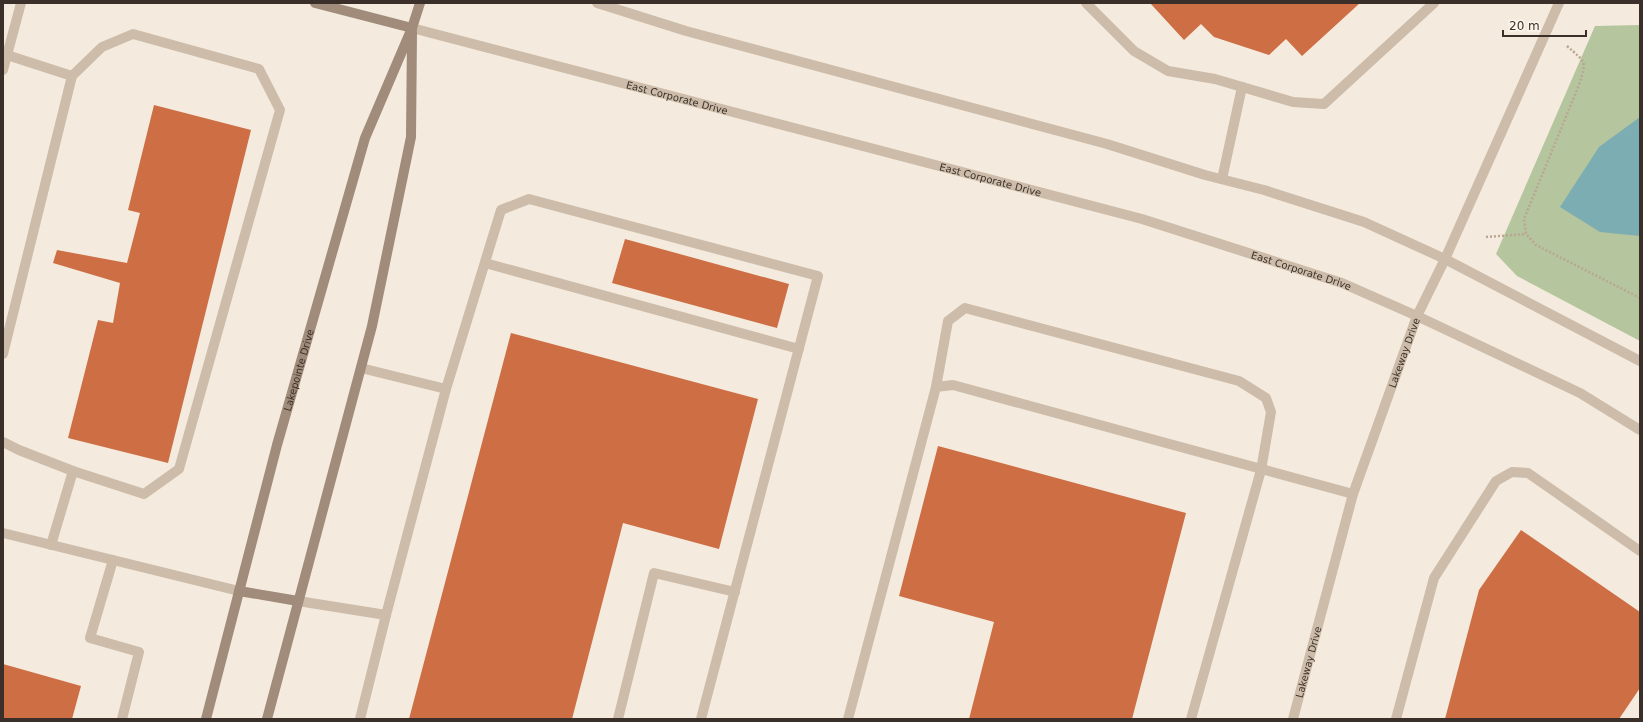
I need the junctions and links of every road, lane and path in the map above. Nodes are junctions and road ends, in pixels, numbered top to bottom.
1 (21, 3) edge
2 (314, 3) edge
3 (420, 3) edge
4 (597, 3) edge
5 (1086, 3) edge
6 (1434, 3) edge
7 (1557, 4) edge
8 (412, 28) junction
9 (1567, 46) dead end
10 (7, 56) junction
11 (3, 70) edge
12 (72, 76) junction
13 (1242, 88) junction
14 (1222, 179) junction
15 (1526, 234) junction
16 (1486, 237) dead end
17 (1445, 259) junction
18 (485, 263) junction
19 (1640, 298) edge
20 (1417, 316) junction
21 (799, 349) junction
22 (3, 354) edge
23 (1640, 361) edge
24 (361, 368) junction
25 (936, 387) junction
26 (446, 389) junction
27 (1640, 430) edge
28 (3, 442) edge
29 (1261, 470) junction
30 (73, 471) junction
31 (1352, 494) junction
32 (3, 533) edge
33 (51, 545) junction
34 (1640, 551) edge
35 (113, 560) junction
36 (240, 591) junction
37 (735, 592) junction
38 (298, 601) junction
39 (386, 615) junction
40 (122, 719) edge
41 (206, 719) edge
42 (267, 719) edge
43 (360, 719) edge
44 (618, 719) edge
45 (701, 719) edge
46 (848, 719) edge
47 (1191, 719) edge
48 (1292, 719) edge
49 (1396, 719) edge

1 - 10 street
2 - 8 main road, East Corporate Drive
3 - 8 main road, Lakepointe Drive
4 - 14 street
5 - 13 street
6 - 13 street
7 - 17 street, Lakeway Drive
8 - 20 street, East Corporate Drive
8 - 24 main road, Lakepointe Drive
8 - 36 main road, Lakepointe Drive
9 - 15 path
10 - 11 street
10 - 12 street
12 - 22 street
12 - 30 street
13 - 14 street
14 - 17 street
15 - 16 path
15 - 19 path
17 - 20 street, Lakeway Drive
17 - 23 street
18 - 21 street
18 - 21 street
18 - 26 street
20 - 27 street, East Corporate Drive
20 - 31 street, Lakeway Drive
21 - 37 street
24 - 26 street
24 - 38 main road, Lakepointe Drive
25 - 29 street
25 - 29 street
25 - 46 street
26 - 39 street
28 - 30 street
29 - 31 street
29 - 47 street
30 - 33 street
31 - 48 street, Lakeway Drive
32 - 33 street
33 - 35 street
34 - 49 street
35 - 36 street
35 - 40 street
36 - 38 main road
36 - 41 main road, Lakepointe Drive
37 - 44 street
37 - 45 street
38 - 39 street
38 - 42 main road, Lakepointe Drive
39 - 43 street

